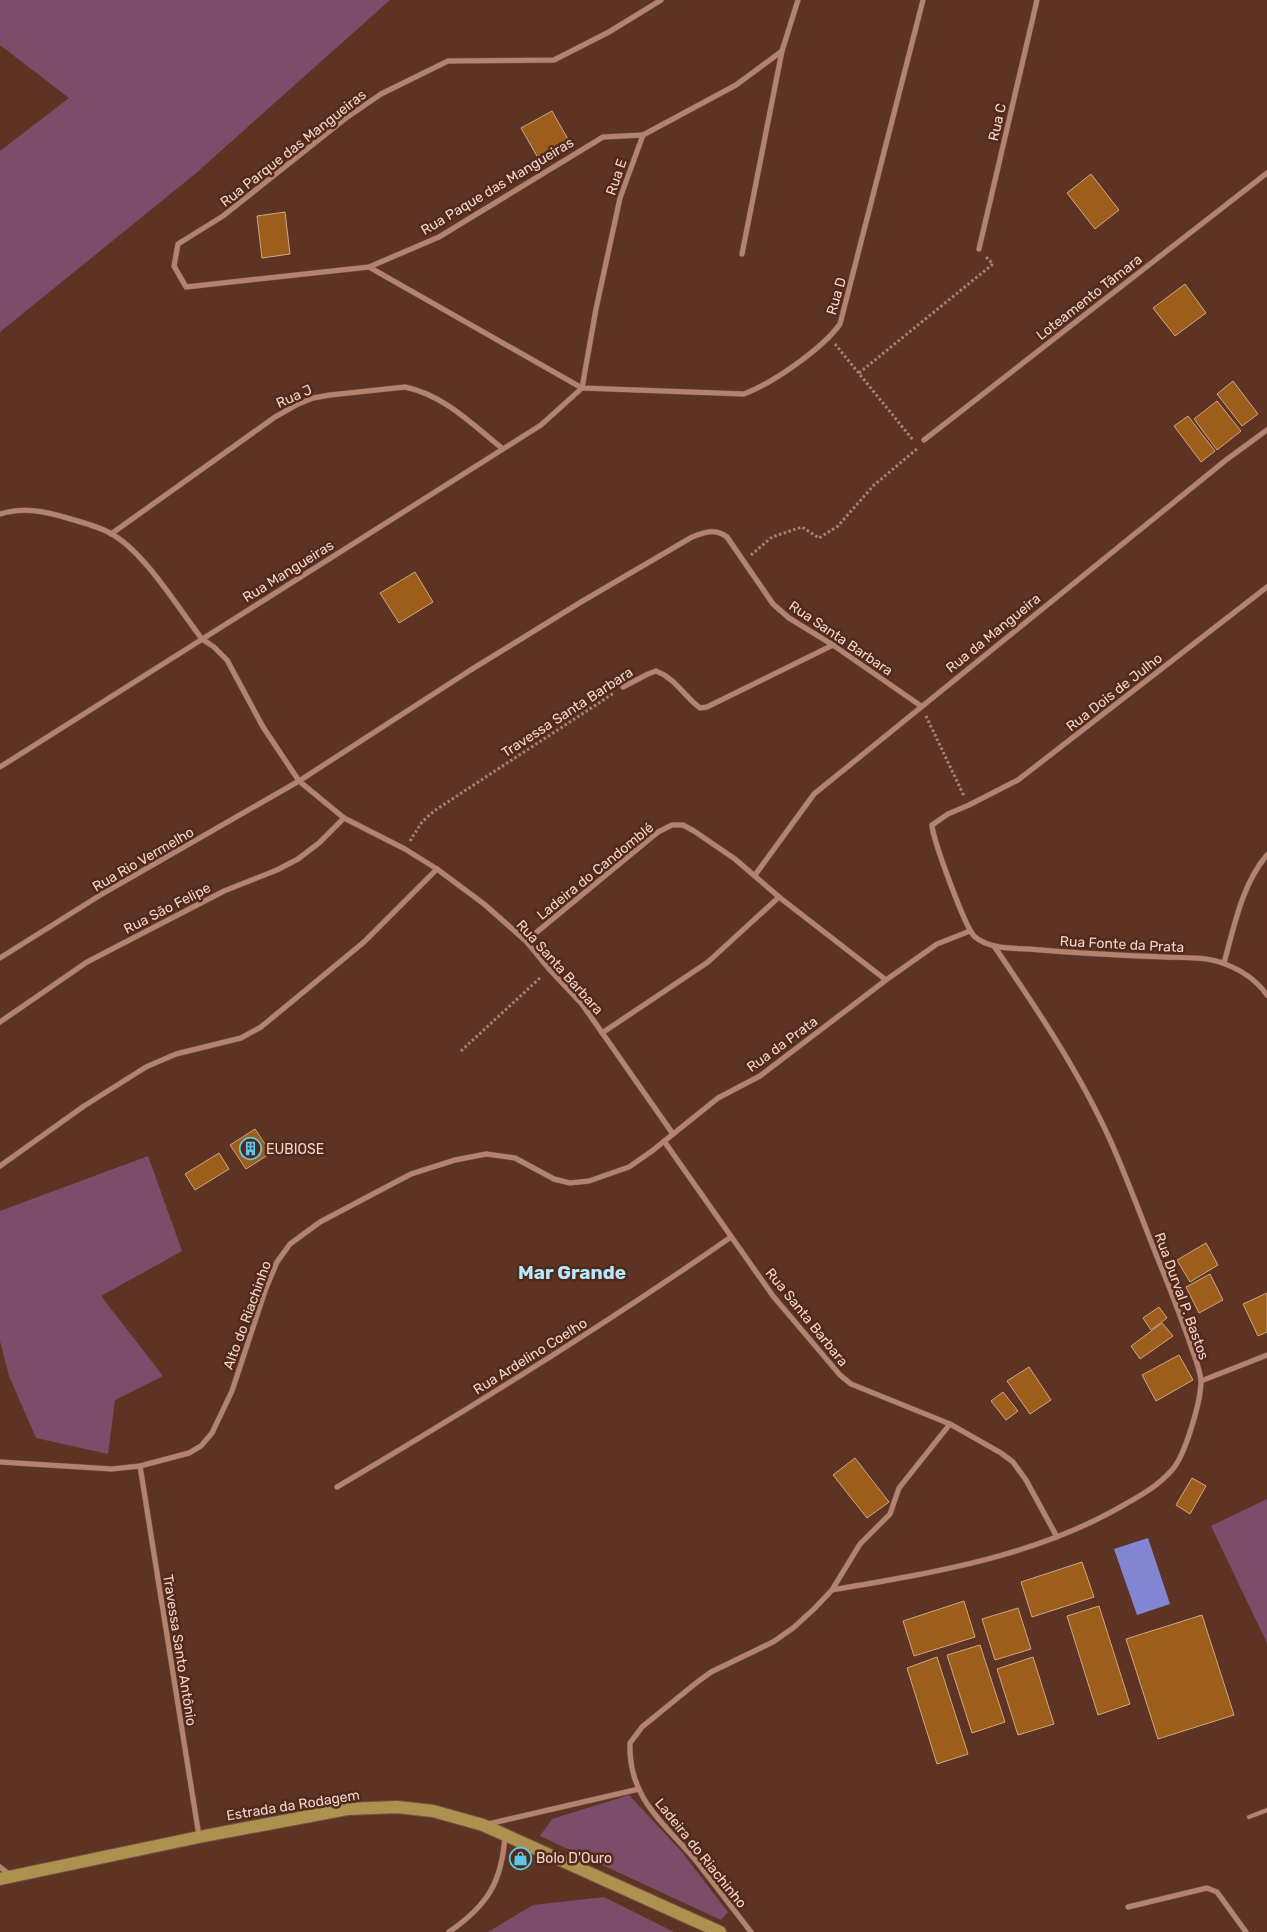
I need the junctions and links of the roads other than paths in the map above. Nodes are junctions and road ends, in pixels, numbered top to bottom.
1 (661, 0) edge
2 (798, 0) edge
3 (923, 0) edge
4 (1037, 0) edge
5 (782, 51) junction
6 (643, 135) junction
7 (1267, 173) edge
8 (979, 249) road end
9 (742, 254) dead end
10 (369, 267) junction
11 (186, 287) joint
12 (582, 388) junction
13 (1267, 430) edge
14 (924, 440) dead end
15 (503, 449) junction
16 (0, 514) edge
17 (111, 534) junction
18 (692, 537) joint
19 (1267, 587) edge
20 (202, 639) junction
21 (833, 645) junction
22 (623, 687) road end
23 (921, 706) junction
24 (0, 767) edge
25 (299, 781) junction
26 (344, 818) junction
27 (1267, 855) edge
28 (437, 869) junction
29 (755, 875) junction
30 (780, 897) junction
31 (970, 931) junction
32 (526, 941) junction
33 (994, 946) junction
34 (0, 958) edge
35 (1224, 963) junction
36 (886, 980) junction
37 (1267, 996) edge
38 (0, 1022) edge
39 (602, 1034) junction
40 (673, 1134) junction
41 (664, 1141) junction
42 (0, 1166) edge
43 (731, 1237) junction
44 (1267, 1355) edge
45 (1201, 1382) junction
46 (950, 1424) junction
47 (0, 1462) edge
48 (140, 1466) junction
49 (337, 1487) dead end
50 (1057, 1537) junction
51 (832, 1590) junction
52 (639, 1790) junction
53 (1267, 1810) edge
54 (1250, 1817) dead end
55 (483, 1825) junction
56 (505, 1834) junction
57 (199, 1837) junction
58 (0, 1867) edge
59 (6, 1878) edge
60 (1128, 1907) dead end
61 (449, 1932) edge
62 (720, 1932) edge
63 (751, 1932) edge
64 (1246, 1932) edge

1 - 11 street, Rua Parque das Mangueiras
2 - 5 street
3 - 12 street, Rua D
4 - 8 street, Rua C
5 - 6 street
5 - 9 street
6 - 10 street, Rua Paque das Mangueiras
6 - 12 street, Rua E
7 - 14 street, Loteamento Tâmara
10 - 11 street, Rua Paque das Mangueiras
10 - 12 street
12 - 15 street, Rua Mangueiras
13 - 23 street, Rua da Mangueira
15 - 17 street, Rua J
15 - 20 street, Rua Mangueiras
16 - 17 street
17 - 20 street
18 - 21 street, Rua Santa Barbara
18 - 25 street, Rua Rio Vermelho
19 - 31 street, Rua Dois de Julho
20 - 24 street, Rua Mangueiras
20 - 25 street
21 - 22 street, Travessa Santa Barbara
21 - 23 street, Rua Santa Barbara
23 - 29 street, Rua da Mangueira
25 - 26 street, Rua Santa Barbara
25 - 34 street, Rua Rio Vermelho
26 - 28 street, Rua Santa Barbara
26 - 38 street, Rua São Felipe
27 - 35 street
28 - 32 street, Rua Santa Barbara
28 - 42 street
29 - 30 street
29 - 32 street, Ladeira do Candomblé
30 - 36 street
30 - 39 street
31 - 33 street, Rua Fonte da Prata
31 - 36 street
32 - 39 street, Rua Santa Barbara
33 - 35 street, Rua Fonte da Prata
33 - 45 street, Rua Durval P. Bastos
35 - 37 street, Rua Fonte da Prata
36 - 40 street, Rua da Prata
39 - 40 street, Rua Santa Barbara
40 - 41 street, Rua da Prata
41 - 43 street, Rua Santa Barbara
41 - 48 street, Alto do Riachinho
43 - 46 street, Rua Santa Barbara
43 - 49 street, Rua Ardelino Coelho
44 - 45 street
45 - 50 street, Rua Durval P. Bastos
46 - 50 street, Rua Santa Barbara
46 - 51 street, Ladeira do Riachinho
47 - 48 street, Alto do Riachinho
48 - 57 street, Travessa Santo Antônio
50 - 51 street, Rua Durval P. Bastos
51 - 52 street, Ladeira do Riachinho
52 - 55 street
52 - 63 street, Ladeira do Riachinho
53 - 54 lane
55 - 56 main road, Estrada da Rodagem
55 - 57 main road, Estrada da Rodagem
56 - 61 street
56 - 62 main road, Estrada da Rodagem
57 - 59 main road, Estrada da Rodagem
58 - 59 street
60 - 64 street

